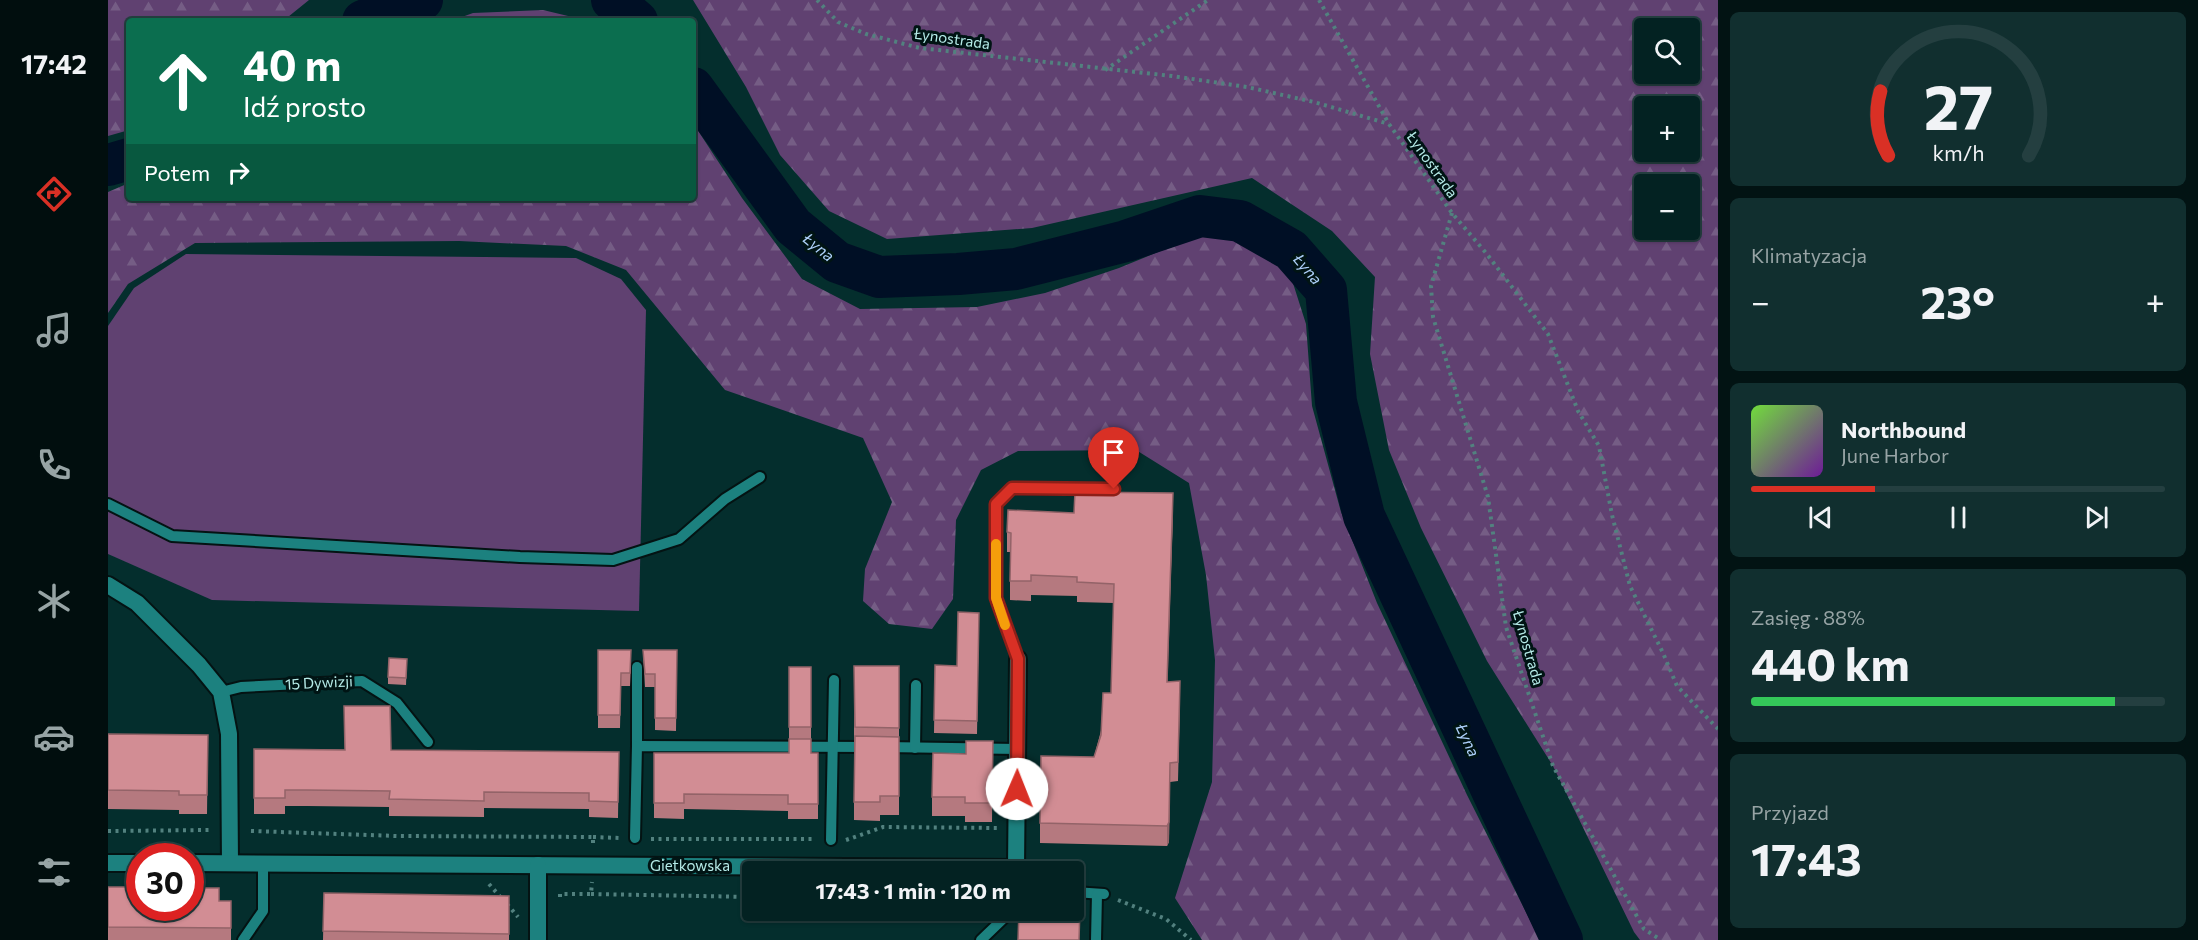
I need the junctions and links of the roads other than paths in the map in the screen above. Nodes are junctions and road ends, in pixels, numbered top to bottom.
1 (760, 477) dead end
2 (1114, 489) dead end
3 (108, 504) edge
4 (108, 585) edge
5 (1018, 659) joint
6 (637, 667) dead end
7 (834, 680) dead end
8 (916, 685) dead end
9 (221, 692) junction
10 (428, 742) dead end
11 (637, 746) junction
12 (833, 747) junction
13 (915, 748) junction
14 (1017, 749) junction
15 (635, 838) road end
16 (831, 840) road end
17 (1016, 861) edge
18 (108, 863) edge
19 (126, 863) edge
20 (204, 863) edge
21 (230, 863) junction
22 (263, 864) junction
23 (538, 865) junction
24 (742, 867) edge
25 (1084, 893) edge
26 (1001, 921) edge
27 (243, 940) edge
28 (538, 940) edge
29 (981, 940) edge
30 (1096, 940) edge

1 - 3 lane
2 - 5 lane
4 - 9 street
5 - 14 street, Gietkowska
6 - 11 lane
7 - 12 lane
8 - 13 lane
9 - 10 lane, 15 Dywizji
9 - 21 street
11 - 12 lane
11 - 15 lane
12 - 13 lane
12 - 16 lane
13 - 14 lane
14 - 17 street, Gietkowska
18 - 19 street
20 - 21 street, Gietkowska
21 - 22 street, Gietkowska
22 - 23 street, Gietkowska
22 - 27 lane
23 - 24 street, Gietkowska
23 - 28 street
25 - 30 lane
26 - 29 lane

